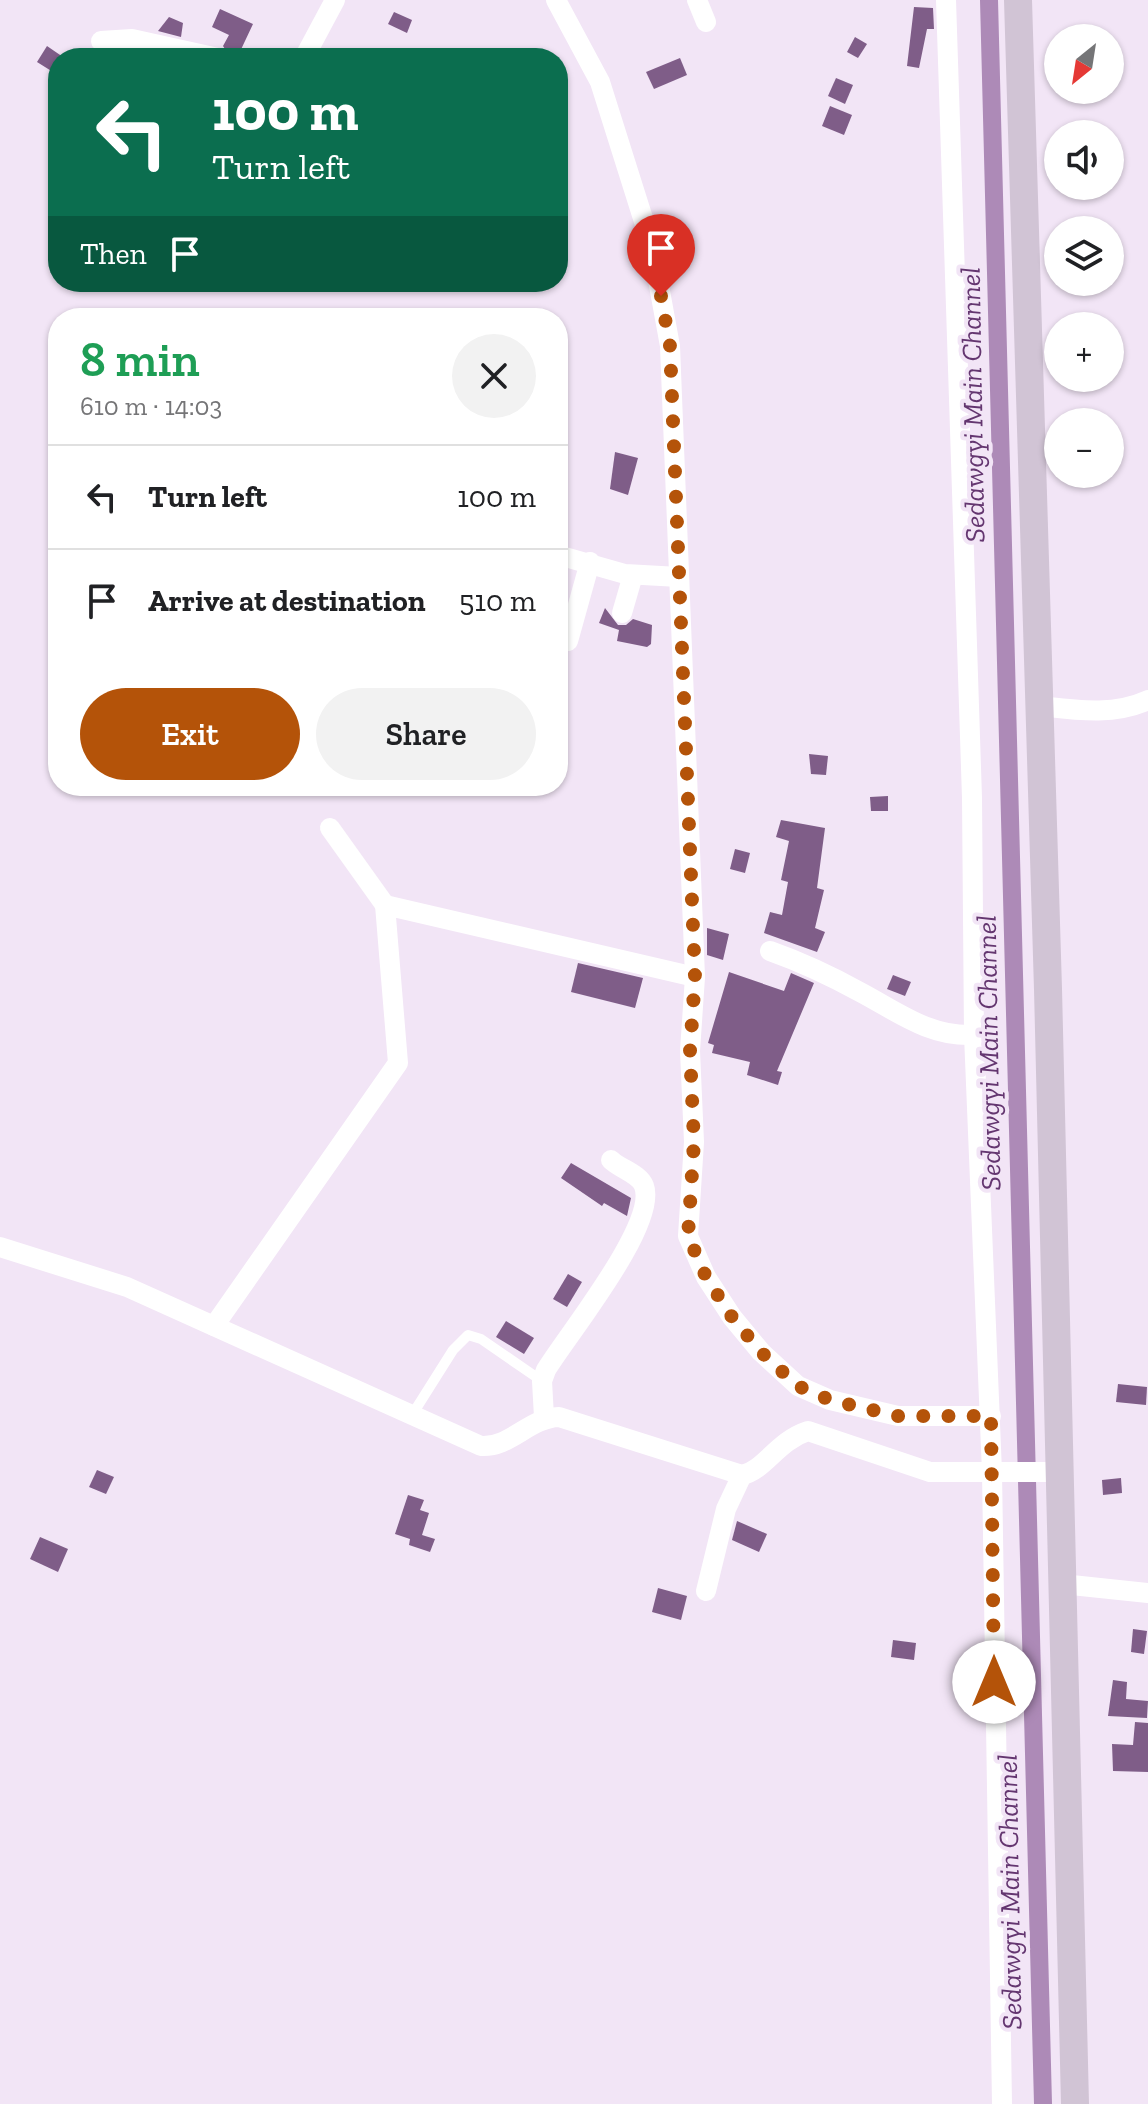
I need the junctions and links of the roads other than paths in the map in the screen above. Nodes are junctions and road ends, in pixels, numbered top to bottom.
1 (335, 0) edge
2 (556, 0) edge
3 (697, 0) edge
4 (946, 0) edge
5 (1018, 0) edge
6 (706, 22) dead end
7 (101, 41) dead end
8 (173, 48) edge
9 (309, 48) edge
10 (568, 557) edge
11 (590, 562) junction
12 (633, 575) junction
13 (679, 577) junction
14 (622, 613) dead end
15 (568, 641) dead end
16 (1148, 700) edge
17 (1039, 706) junction
18 (330, 828) dead end
19 (385, 905) junction
20 (770, 951) dead end
21 (695, 977) junction
22 (974, 1035) junction
23 (611, 1160) dead end
24 (0, 1247) edge
25 (214, 1326) junction
26 (542, 1381) junction
27 (412, 1415) junction
28 (991, 1416) junction
29 (544, 1417) junction
30 (998, 1472) junction
31 (1056, 1472) junction
32 (742, 1475) junction
33 (1062, 1584) junction
34 (706, 1591) dead end
35 (1148, 1593) edge
36 (1002, 2104) edge
37 (1075, 2104) edge

1 - 9 street
2 - 13 street
3 - 6 street
4 - 22 street
5 - 17 street
7 - 8 street
10 - 11 street
11 - 12 street
11 - 15 street
12 - 13 street
12 - 14 street
13 - 21 street
16 - 17 street
17 - 31 street
18 - 19 street
19 - 21 street
19 - 25 street
20 - 22 street
21 - 28 street
22 - 28 street
23 - 26 street
24 - 25 street
25 - 27 street
26 - 27 lane
26 - 29 street
27 - 29 street
28 - 30 street
29 - 32 street
30 - 31 street
30 - 32 street
30 - 36 street
31 - 33 street
32 - 34 street
33 - 35 street
33 - 37 street

